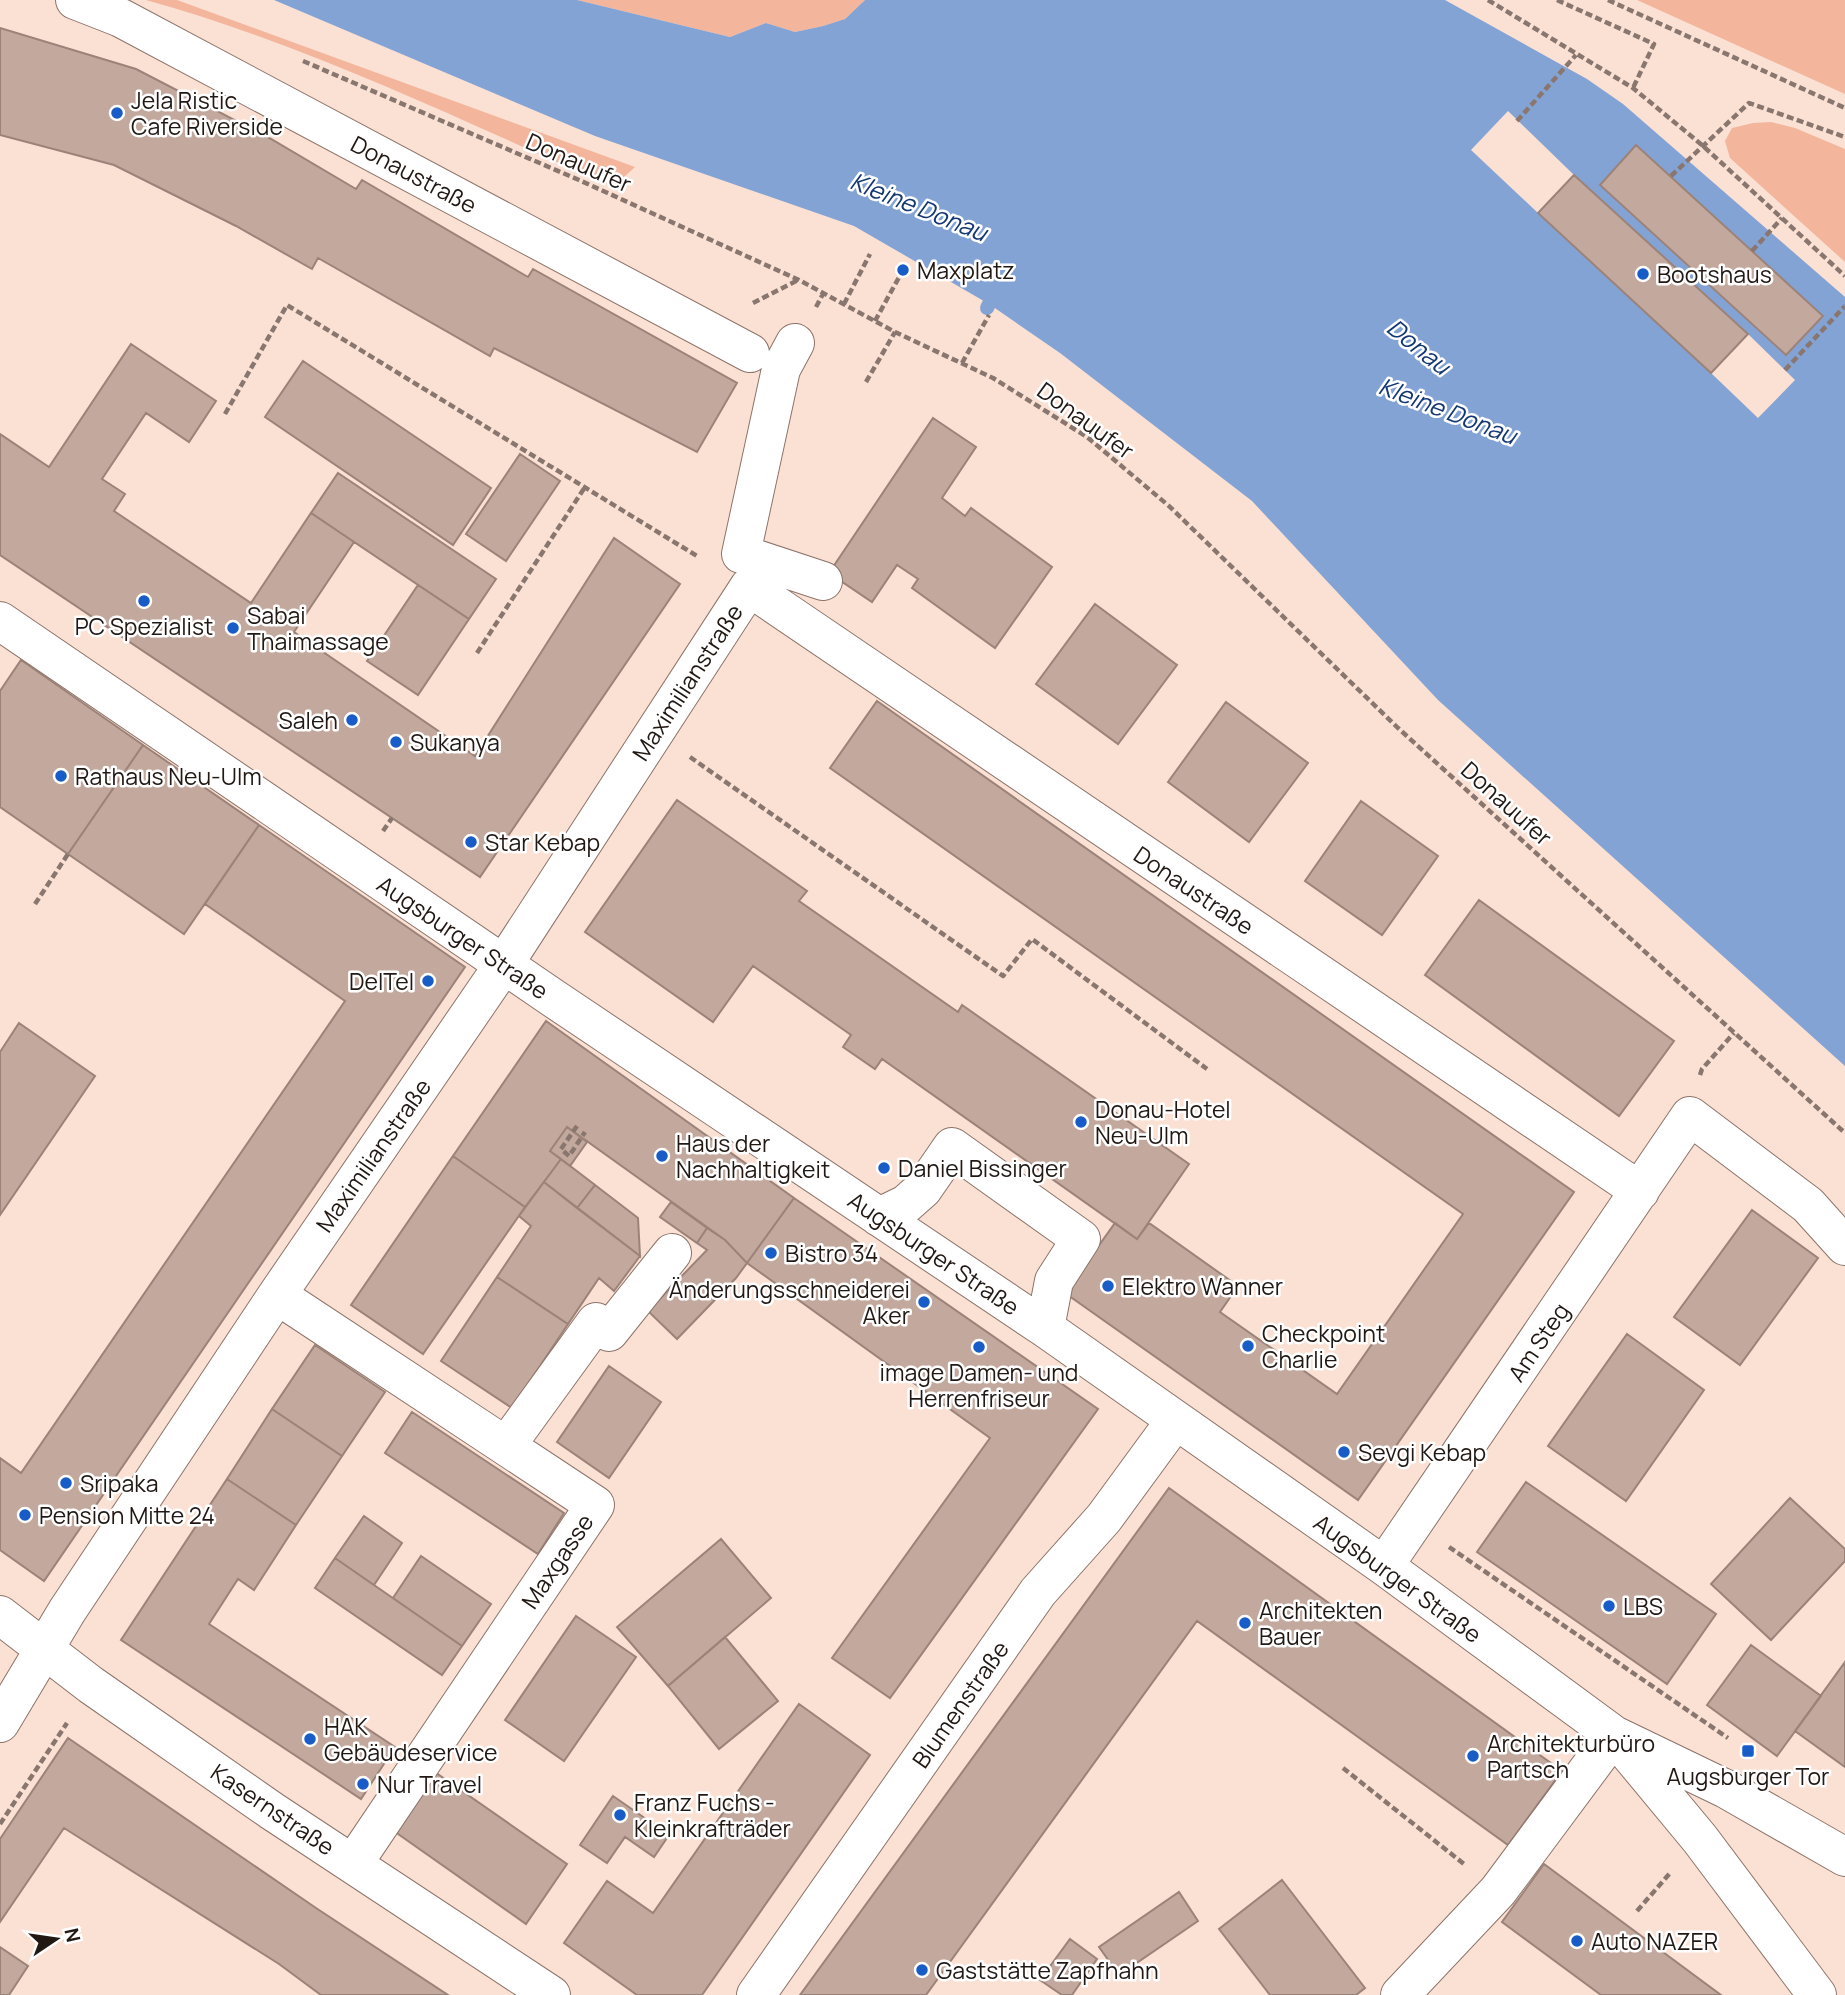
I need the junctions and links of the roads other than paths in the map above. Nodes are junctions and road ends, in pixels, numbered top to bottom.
1 (75, 0) edge
2 (823, 582) dead end
3 (749, 587) joint
4 (0, 621) edge
5 (504, 964) junction
6 (1640, 1191) junction
7 (879, 1217) junction
8 (1845, 1246) edge
9 (672, 1252) dead end
10 (277, 1295) junction
11 (1045, 1328) junction
12 (1175, 1421) junction
13 (506, 1446) junction
14 (1384, 1566) junction
15 (0, 1615) edge
16 (45, 1648) junction
17 (0, 1723) edge
18 (1614, 1735) junction
19 (1845, 1857) edge
20 (353, 1864) junction
21 (551, 1995) edge
22 (756, 1995) edge
23 (1400, 1995) edge
24 (1817, 1995) edge

1 - 2 street, Donaustraße
3 - 5 street, Maximilianstraße
3 - 6 street, Donaustraße
4 - 5 street, Augsburger Straße
5 - 7 street, Augsburger Straße
5 - 10 street, Maximilianstraße
6 - 8 street, Am Steg
6 - 14 street, Am Steg
7 - 11 street, Augsburger Straße
7 - 11 street
9 - 13 street
10 - 13 street, Maxgasse
10 - 16 street, Maximilianstraße
11 - 12 street, Augsburger Straße
12 - 14 street, Augsburger Straße
12 - 22 street, Blumenstraße
13 - 20 street, Maxgasse
14 - 18 street, Augsburger Straße
15 - 16 street, Kasernstraße
16 - 17 street, Maximilianstraße
16 - 20 street, Kasernstraße
18 - 19 street, Augsburger Straße
18 - 23 street
18 - 24 street, Augsburger Straße
20 - 21 street, Kasernstraße

